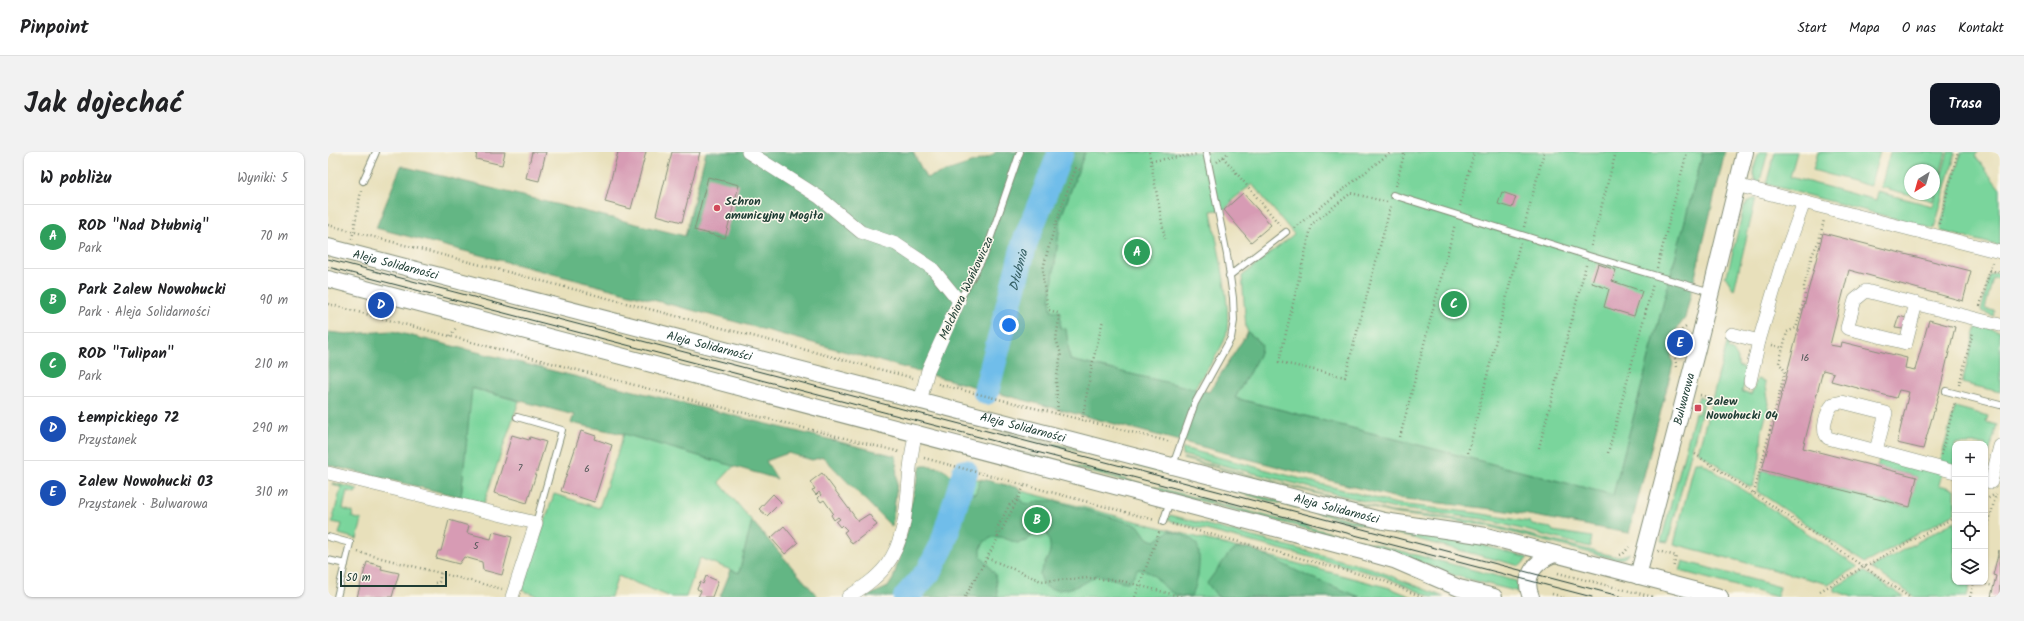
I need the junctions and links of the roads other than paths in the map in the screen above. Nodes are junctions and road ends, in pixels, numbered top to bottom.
1 (376, 152) edge
2 (748, 152) edge
3 (1020, 152) edge
4 (1207, 152) edge
5 (1745, 152) edge
6 (362, 181) road end
7 (1736, 185) junction
8 (1393, 195) road end
9 (1804, 202) junction
10 (1289, 231) road end
11 (328, 247) edge
12 (1997, 254) edge
13 (1229, 276) junction
14 (328, 279) edge
15 (1711, 292) junction
16 (959, 301) junction
17 (1916, 303) junction
18 (1999, 320) edge
19 (1732, 334) dead end
20 (1765, 343) junction
21 (1750, 381) dead end
22 (1946, 391) dead end
23 (920, 402) junction
24 (2000, 405) edge
25 (517, 417) dead end
26 (916, 432) junction
27 (2000, 446) edge
28 (1876, 450) junction
29 (1172, 465) junction
30 (1952, 471) edge
31 (328, 474) edge
32 (1988, 481) edge
33 (1170, 501) junction
34 (1162, 522) road end
35 (536, 523) junction
36 (328, 537) edge
37 (1554, 554) junction
38 (328, 560) edge
39 (344, 564) junction
40 (1638, 576) junction
41 (513, 595) edge
42 (1716, 596) edge
43 (336, 597) edge
44 (848, 597) edge
45 (1494, 597) edge
46 (1531, 597) edge

1 - 6 lane
2 - 16 street
3 - 16 lane, Melchiora Wańkowicza
4 - 13 lane
5 - 7 street, Bulwarowa
7 - 9 street
7 - 15 street, Bulwarowa
8 - 15 lane
9 - 12 street
9 - 20 street
10 - 13 lane
11 - 23 street, Aleja Solidarności
13 - 29 lane
14 - 26 street
15 - 40 street, Bulwarowa
16 - 23 street, Melchiora Wańkowicza
17 - 17 street
17 - 18 street
19 - 20 street
20 - 21 street
22 - 24 lane
23 - 29 street, Aleja Solidarności
25 - 35 lane
26 - 33 street
26 - 44 street
27 - 32 street
28 - 28 street
28 - 30 street
29 - 37 street, Aleja Solidarności
31 - 35 street
33 - 34 lane
33 - 45 street
35 - 41 street
36 - 39 lane
37 - 40 street, Aleja Solidarności
37 - 46 street
38 - 39 lane
39 - 43 lane
40 - 42 street, Aleja Solidarności

